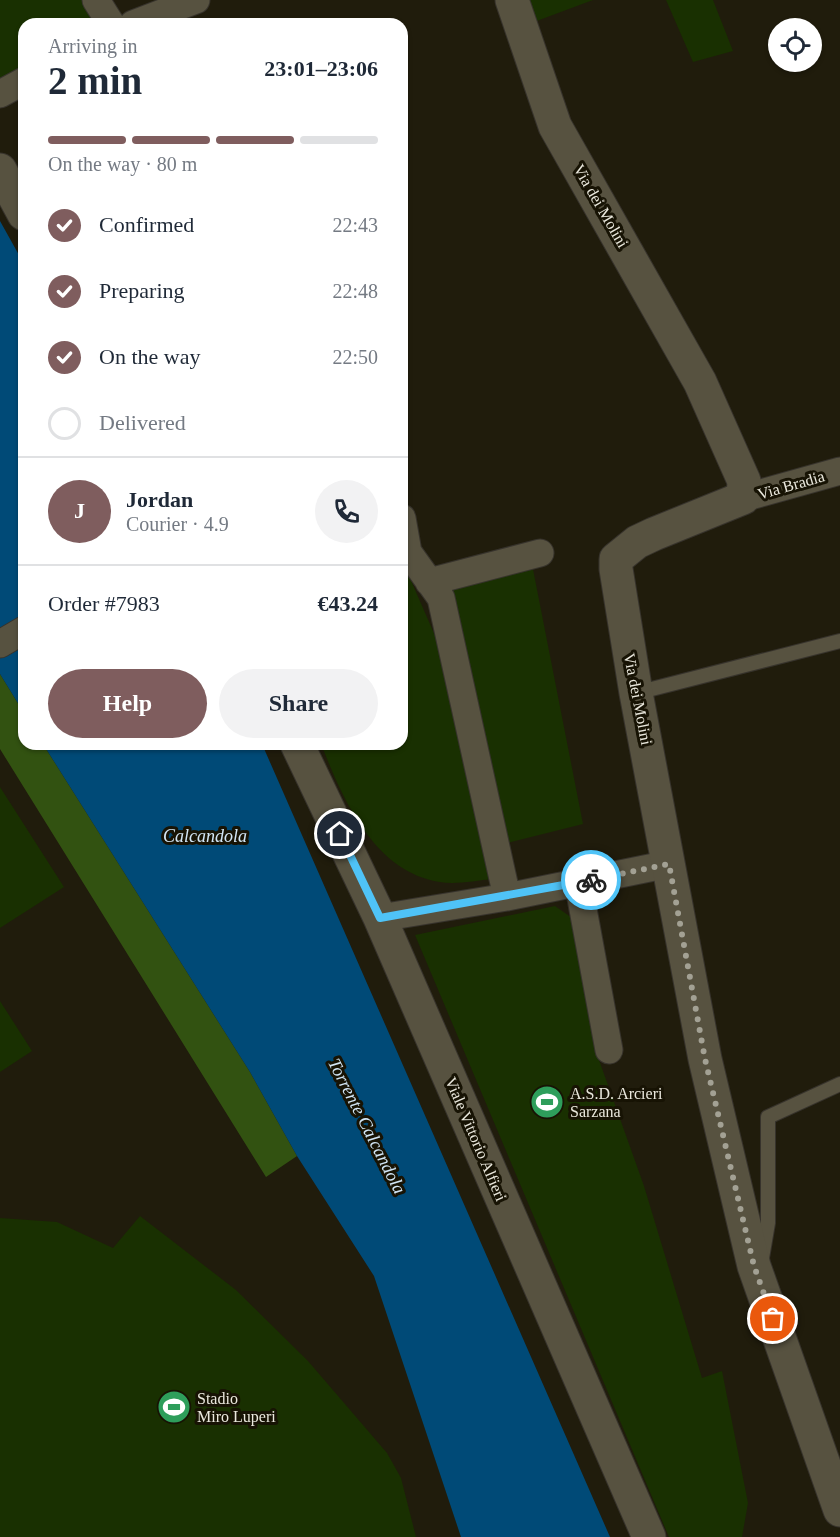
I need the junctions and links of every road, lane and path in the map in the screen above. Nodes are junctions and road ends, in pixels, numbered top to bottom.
1 (96, 0) edge
2 (196, 0) edge
3 (512, 0) edge
4 (107, 18) edge
5 (149, 18) edge
6 (18, 84) edge
7 (0, 94) edge
8 (0, 170) edge
9 (18, 203) edge
10 (840, 471) edge
11 (743, 498) junction
12 (408, 552) edge
13 (540, 553) dead end
14 (429, 582) junction
15 (18, 634) edge
16 (840, 641) edge
17 (0, 644) edge
18 (636, 693) junction
19 (300, 750) edge
20 (669, 864) junction
21 (578, 882) junction
22 (507, 897) junction
23 (380, 918) junction
24 (609, 1050) dead end
25 (840, 1084) edge
26 (759, 1277) junction
27 (840, 1510) edge
28 (649, 1537) edge

1 - 4 street
2 - 5 street
3 - 11 street, Via dei Molini
6 - 7 street
8 - 9 street
10 - 11 street, Via Bradia
11 - 18 street, Via dei Molini
12 - 14 street
13 - 14 street
14 - 22 street
15 - 17 street
16 - 18 lane
18 - 20 street, Via dei Molini
19 - 23 street, Viale Vittorio Alfieri
20 - 21 street
20 - 26 street, Via dei Molini
21 - 22 street
21 - 24 street
22 - 23 street
23 - 28 street, Viale Vittorio Alfieri
25 - 26 lane
26 - 27 street, Via dei Molini

